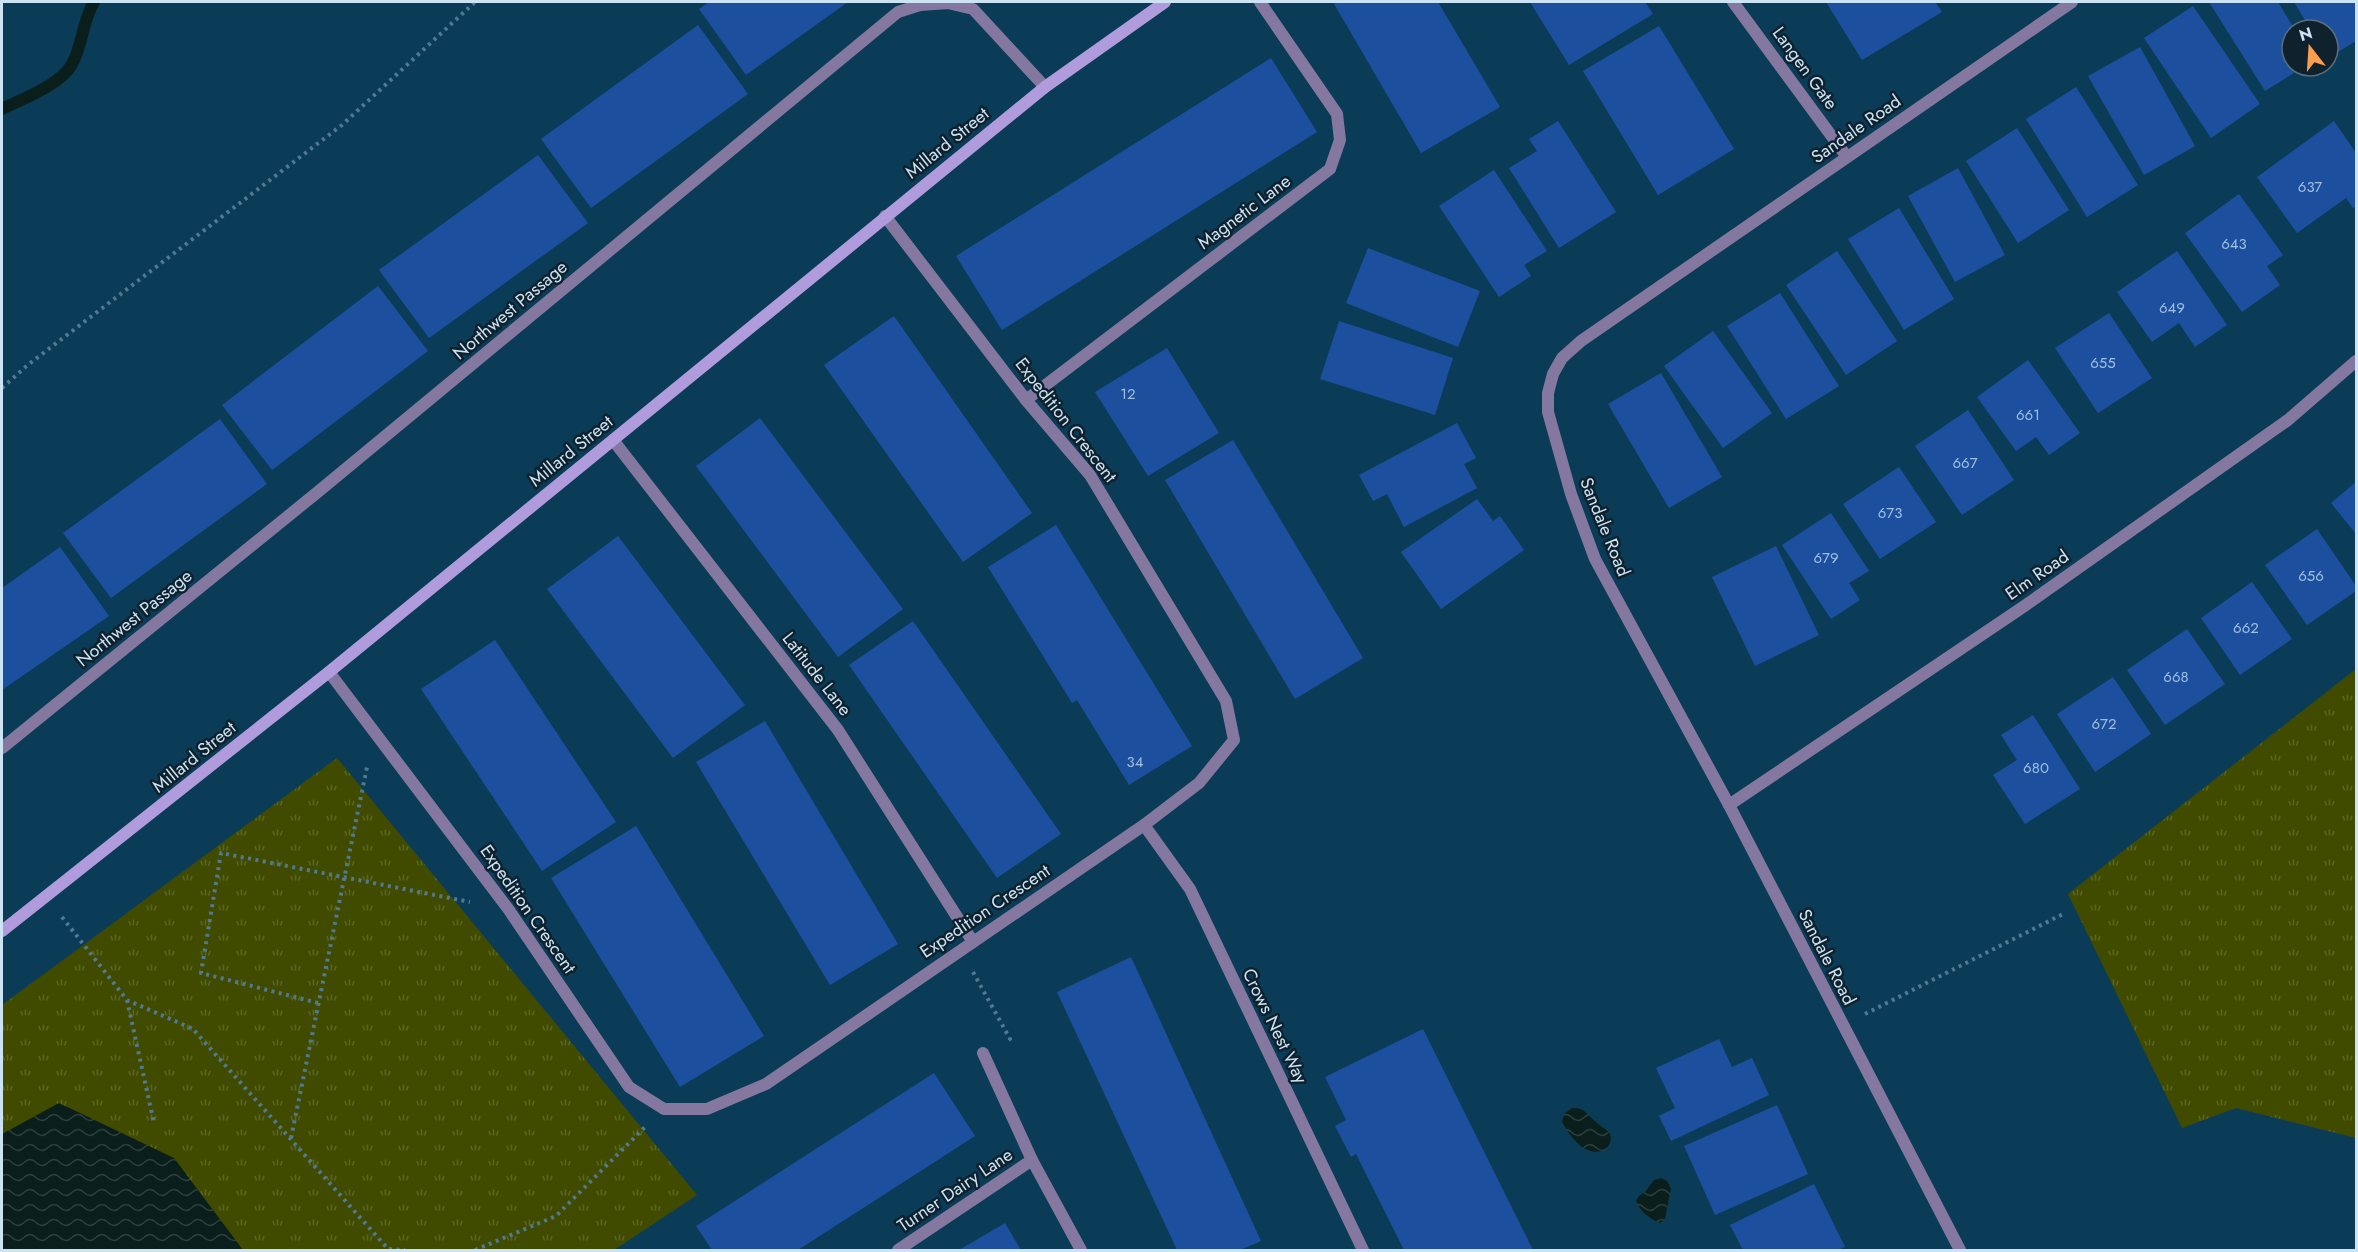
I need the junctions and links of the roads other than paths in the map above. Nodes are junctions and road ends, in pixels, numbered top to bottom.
1 (1166, 2) edge
2 (1260, 2) edge
3 (1733, 2) edge
4 (2072, 2) edge
5 (1045, 87) junction
6 (1847, 157) junction
7 (885, 216) junction
8 (2356, 361) edge
9 (1026, 400) junction
10 (613, 440) junction
11 (329, 672) junction
12 (2, 748) edge
13 (1730, 805) junction
14 (1144, 825) junction
15 (2, 931) edge
16 (974, 942) junction
17 (983, 1053) road end
18 (1032, 1160) junction
19 (898, 1251) edge
20 (1081, 1251) edge
21 (1363, 1251) edge
22 (1960, 1251) edge

1 - 5 street, Millard Street
2 - 9 street, Magnetic Lane
3 - 6 street, Langen Gate
4 - 6 street, Sandale Road
5 - 7 street, Millard Street
5 - 12 street, Northwest Passage
6 - 13 street, Sandale Road
7 - 9 street, Expedition Crescent
7 - 10 street, Millard Street
8 - 13 street, Elm Road
9 - 14 street, Expedition Crescent
10 - 11 street, Millard Street
10 - 16 street, Latitude Lane
11 - 15 street, Millard Street
11 - 16 street, Expedition Crescent
13 - 22 street, Sandale Road
14 - 16 street, Expedition Crescent
14 - 21 street, Crows Nest Way
17 - 18 street
18 - 19 street, Turner Dairy Lane
18 - 20 street

